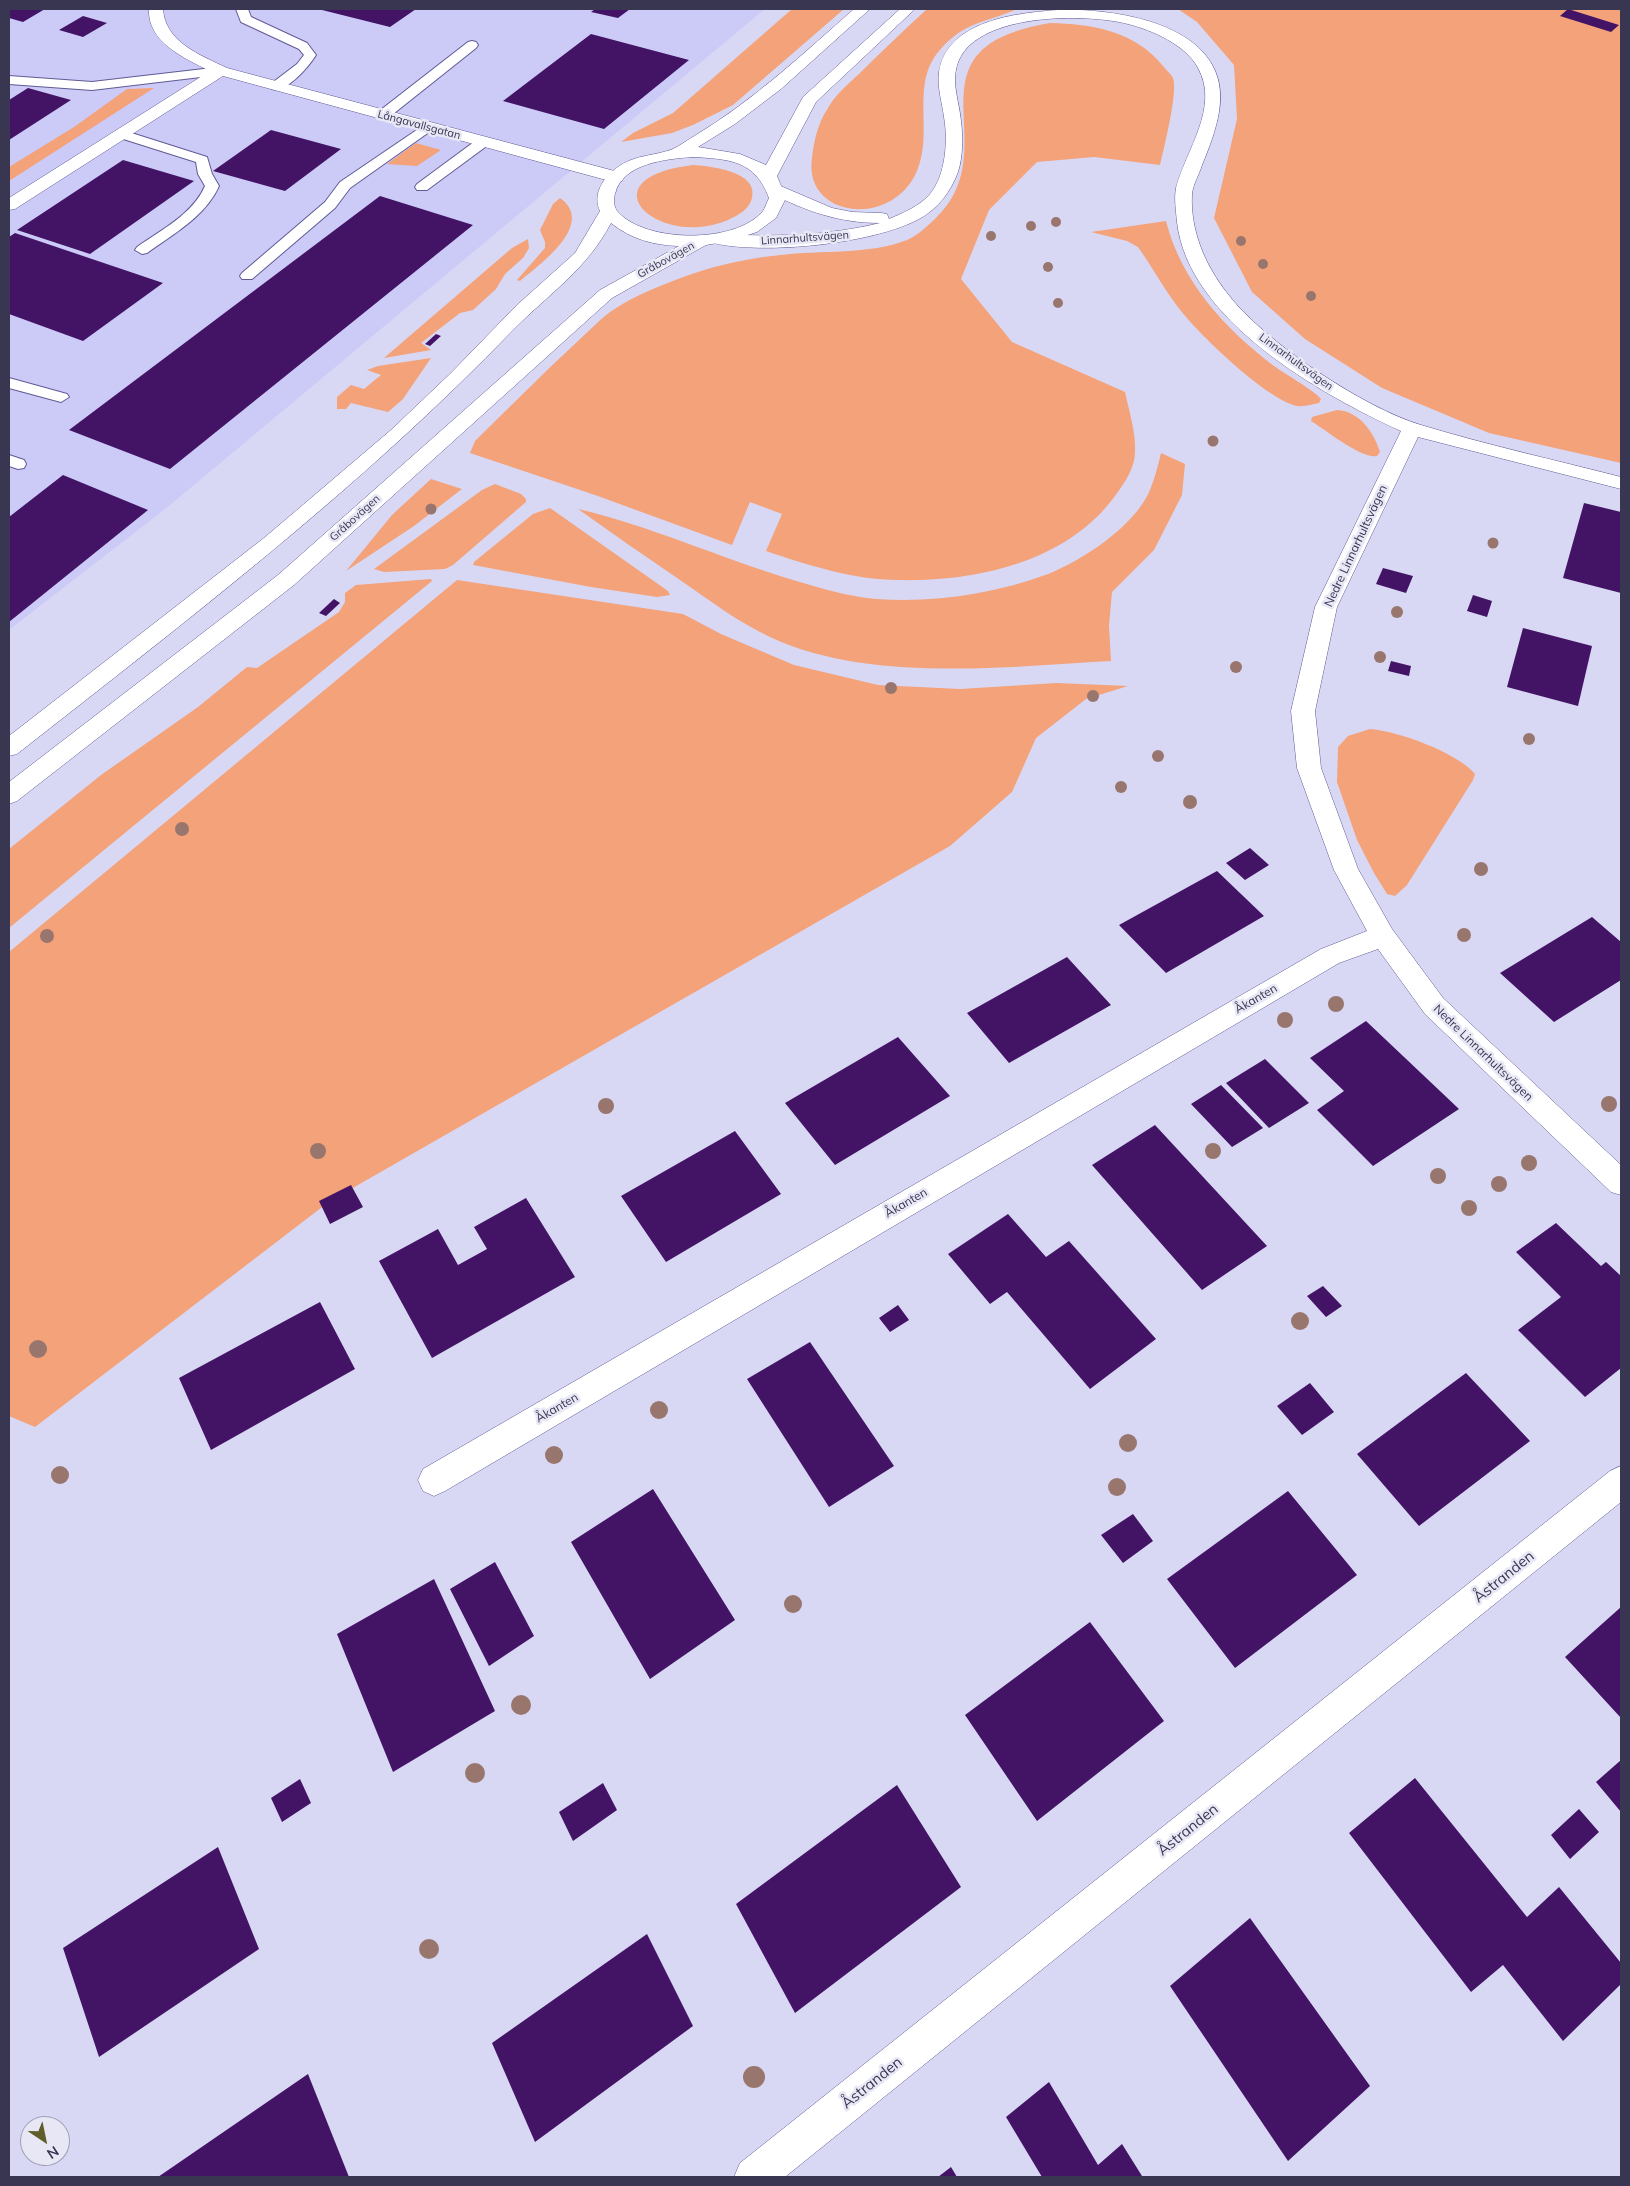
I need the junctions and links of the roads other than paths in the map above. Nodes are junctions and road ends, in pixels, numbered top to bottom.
1 (156, 9) edge
2 (242, 9) edge
3 (863, 9) edge
4 (908, 9) edge
5 (1054, 12) edge
6 (472, 45) dead end
7 (222, 71) junction
8 (9, 80) edge
9 (277, 86) junction
10 (383, 115) junction
11 (427, 127) junction
12 (122, 134) junction
13 (483, 142) junction
14 (676, 153) junction
15 (616, 177) junction
16 (772, 183) junction
17 (422, 187) dead end
18 (9, 206) edge
19 (608, 212) junction
20 (917, 213) junction
21 (709, 240) junction
22 (142, 250) dead end
23 (247, 276) dead end
24 (9, 383) edge
25 (61, 397) dead end
26 (1412, 429) junction
27 (1621, 484) edge
28 (9, 748) edge
29 (9, 795) edge
30 (1383, 936) junction
31 (1621, 1183) edge
32 (434, 1480) dead end
33 (1621, 1482) edge
34 (754, 2177) edge

1 - 7 street, Långavallsgatan
2 - 9 lane
3 - 14 street
4 - 16 street, Gråbovägen
5 - 20 street, Linnarhultsvägen
5 - 26 street, Linnarhultsvägen
6 - 10 lane
7 - 8 lane
7 - 9 street, Långavallsgatan
7 - 12 street
9 - 10 street, Långavallsgatan
10 - 11 street, Långavallsgatan
11 - 13 street, Långavallsgatan
11 - 23 lane
12 - 18 street
12 - 22 lane
13 - 15 street, Långavallsgatan
13 - 17 lane
14 - 15 street
14 - 16 street
15 - 19 street
16 - 20 street, Linnarhultsvägen
16 - 21 street, Gråbovägen
19 - 21 street, Gråbovägen
19 - 28 street
20 - 21 street, Linnarhultsvägen
21 - 29 street, Gråbovägen
24 - 25 lane
26 - 27 street, Linnarhultsvägen
26 - 30 street, Nedre Linnarhultsvägen
30 - 31 street, Nedre Linnarhultsvägen
30 - 32 street, Åkanten
33 - 34 street, Åstranden

